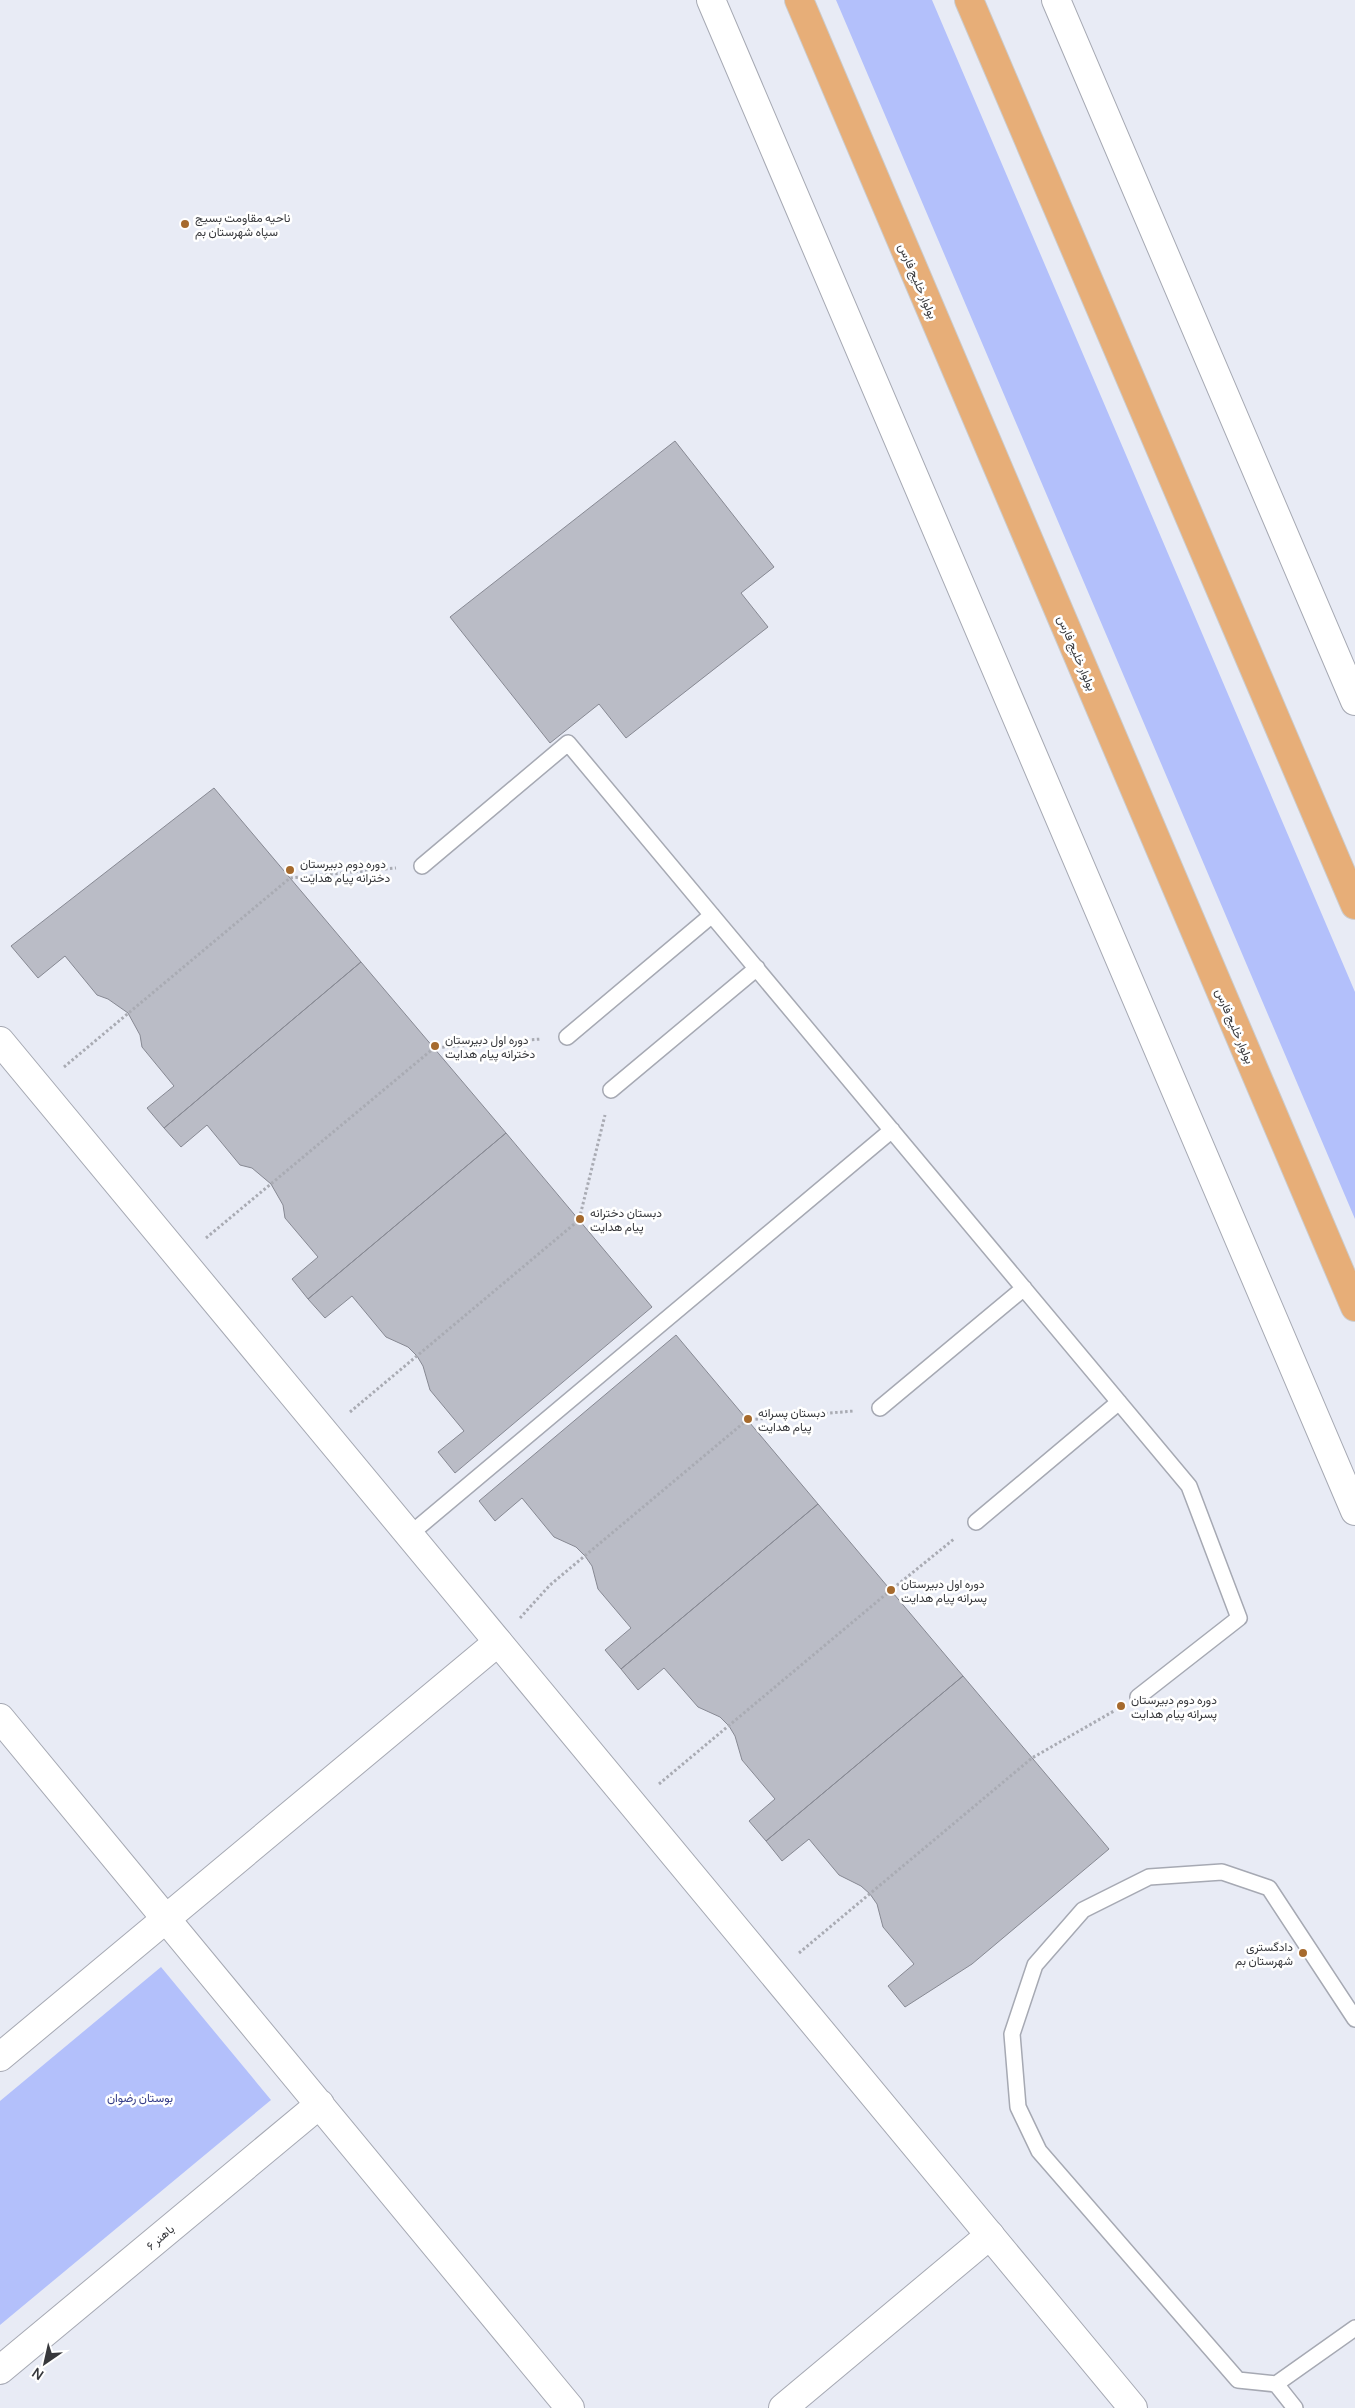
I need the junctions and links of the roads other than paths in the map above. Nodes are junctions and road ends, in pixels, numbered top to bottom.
1 (711, 0) edge
2 (798, 0) edge
3 (970, 0) edge
4 (1056, 0) edge
5 (1355, 700) edge
6 (422, 866) road end
7 (1355, 906) edge
8 (712, 915) junction
9 (757, 968) junction
10 (567, 1037) road end
11 (0, 1041) edge
12 (611, 1090) road end
13 (892, 1130) junction
14 (1024, 1288) junction
15 (1355, 1306) edge
16 (1119, 1402) junction
17 (880, 1408) road end
18 (1355, 1511) edge
19 (976, 1522) road end
20 (409, 1535) junction
21 (498, 1642) junction
22 (1138, 1697) road end
23 (0, 1718) edge
24 (166, 1918) junction
25 (1355, 2019) edge
26 (0, 2056) edge
27 (320, 2104) junction
28 (990, 2235) junction
29 (1353, 2334) edge
30 (0, 2370) edge
31 (1276, 2384) junction
32 (570, 2408) edge
33 (783, 2408) edge
34 (1133, 2408) edge
35 (1295, 2408) edge

1 - 18 street
2 - 15 highway, بولوار خلیج فارس
3 - 7 highway
4 - 5 street
6 - 8 lane
8 - 9 lane
8 - 10 lane
9 - 12 lane
9 - 13 lane
11 - 20 street
13 - 14 lane
13 - 20 lane
14 - 16 lane
14 - 17 lane
16 - 19 lane
16 - 22 lane
20 - 21 street
21 - 24 street
21 - 28 street
23 - 24 street
24 - 26 street
24 - 27 street
25 - 31 lane
27 - 30 street, باهنر ۶
27 - 32 street
28 - 33 street
28 - 34 street
29 - 31 lane
31 - 35 lane

